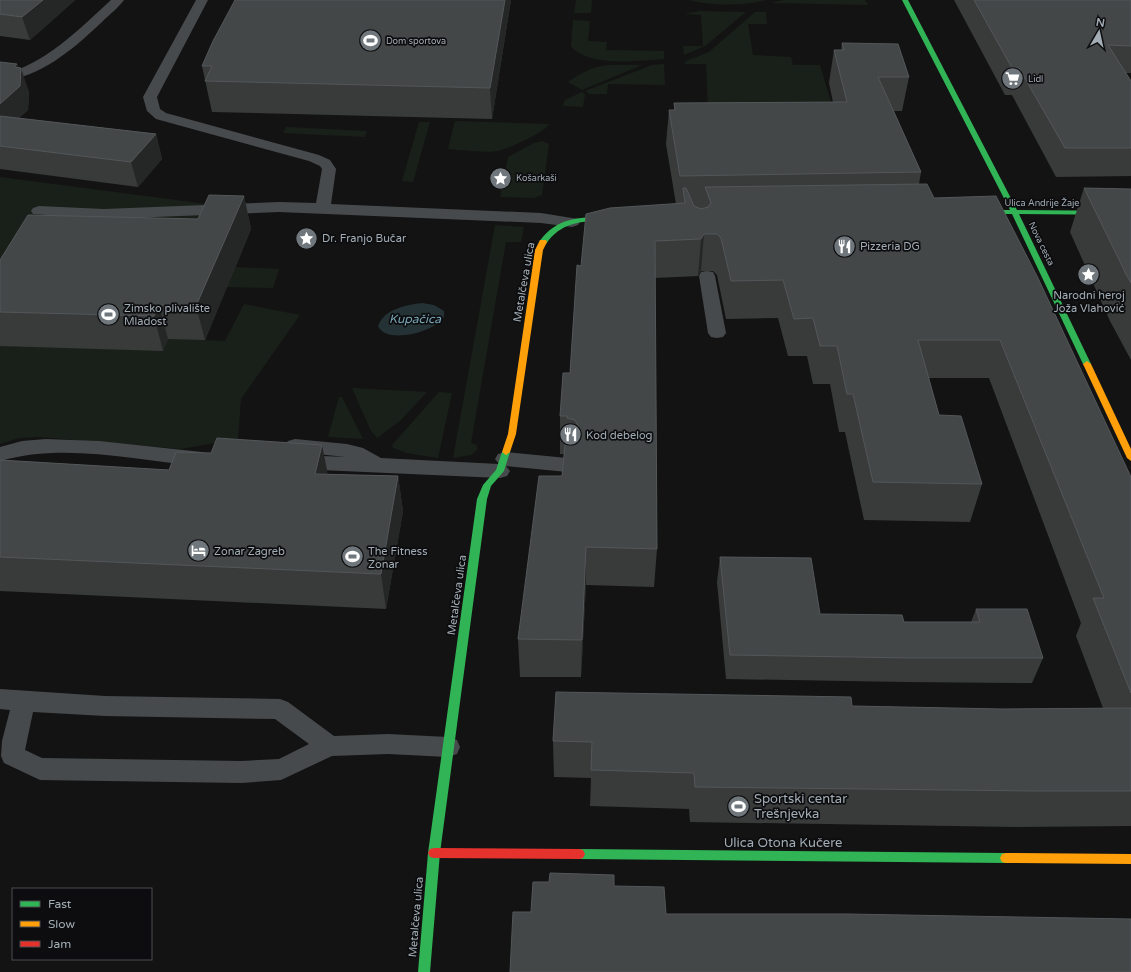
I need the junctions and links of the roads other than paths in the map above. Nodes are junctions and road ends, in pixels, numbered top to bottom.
1 (118, 0) edge
2 (202, 0) edge
3 (905, 0) edge
4 (0, 79) edge
5 (323, 208) junction
6 (39, 211) dead end
7 (966, 212) edge
8 (1014, 213) junction
9 (1131, 213) edge
10 (622, 219) edge
11 (572, 222) junction
12 (707, 276) dead end
13 (717, 333) dead end
14 (0, 454) edge
15 (280, 454) edge
16 (218, 456) edge
17 (1131, 458) edge
18 (502, 465) junction
19 (566, 465) edge
20 (0, 699) edge
21 (24, 702) junction
22 (330, 746) junction
23 (448, 747) junction
24 (434, 853) junction
25 (1131, 859) edge
26 (424, 972) edge

1 - 4 lane
2 - 5 lane
3 - 8 street, Nova cesta
5 - 6 lane
5 - 11 lane
7 - 8 street, Ulica Andrije Žaje
8 - 9 street, Ulica Andrije Žaje
8 - 17 street, Nova cesta
10 - 11 street
11 - 18 street, Metalčeva ulica
12 - 13 lane
14 - 16 lane
15 - 18 lane
18 - 19 lane
18 - 23 street, Metalčeva ulica
20 - 21 lane
21 - 22 lane
21 - 22 lane
22 - 23 lane
23 - 24 street, Metalčeva ulica
24 - 25 street, Ulica Otona Kučere
24 - 26 street, Metalčeva ulica

